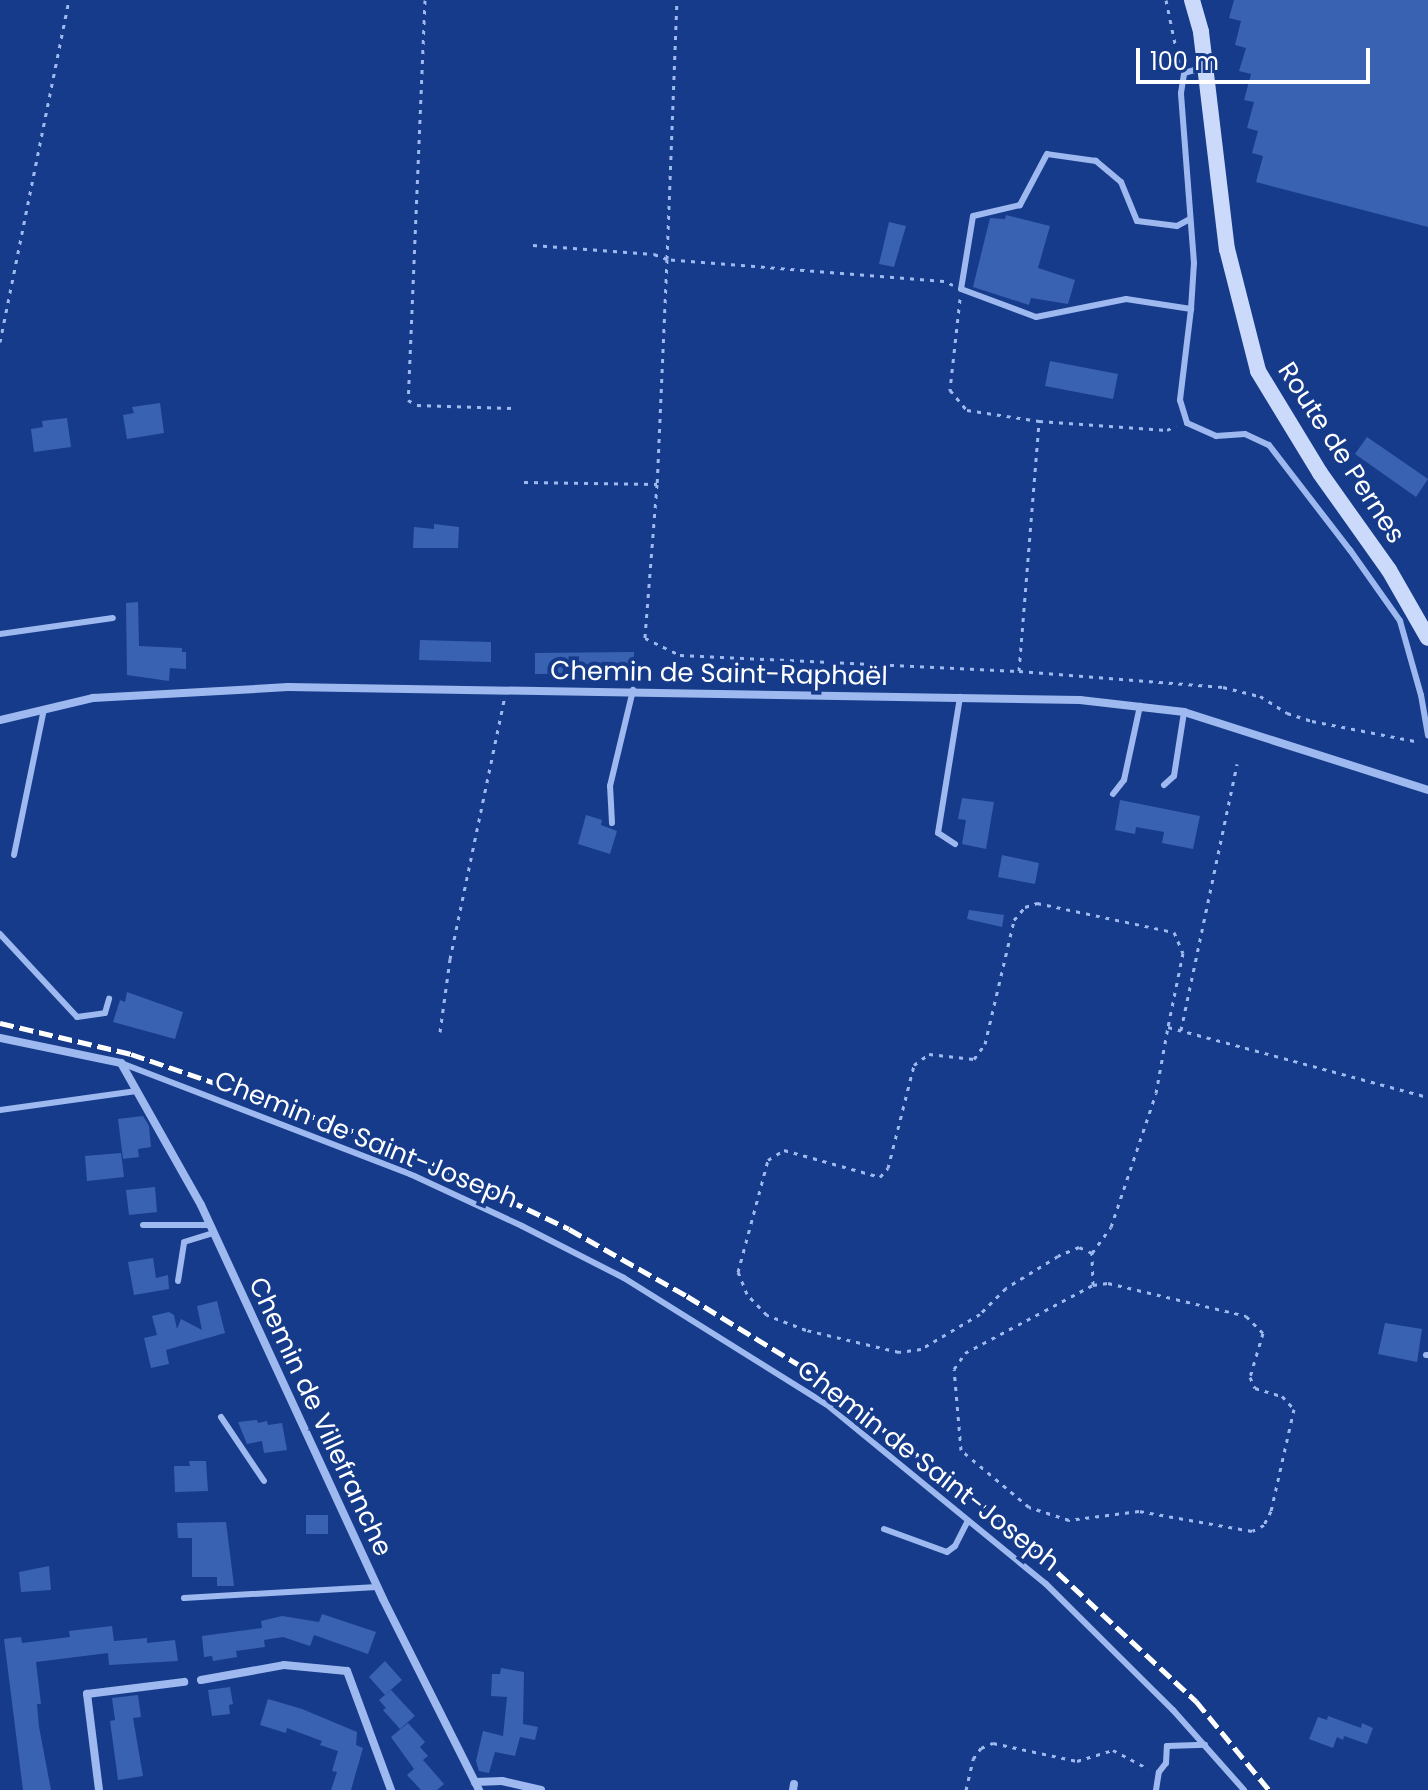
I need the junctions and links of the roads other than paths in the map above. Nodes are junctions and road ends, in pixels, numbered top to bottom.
1 (1192, 0) edge
2 (1206, 67) junction
3 (1190, 219) junction
4 (1191, 309) junction
5 (113, 618) dead end
6 (0, 634) edge
7 (1428, 638) edge
8 (633, 690) junction
9 (960, 697) junction
10 (1140, 706) junction
11 (44, 709) junction
12 (1184, 712) junction
13 (0, 720) edge
14 (1428, 735) edge
15 (1164, 785) dead end
16 (1428, 790) edge
17 (1113, 794) dead end
18 (612, 823) dead end
19 (955, 844) dead end
20 (14, 855) dead end
21 (0, 934) edge
22 (109, 999) dead end
23 (0, 1038) edge
24 (121, 1063) junction
25 (137, 1091) junction
26 (0, 1110) edge
27 (143, 1225) dead end
28 (212, 1229) junction
29 (178, 1281) dead end
30 (221, 1417) dead end
31 (264, 1481) dead end
32 (968, 1521) junction
33 (884, 1529) dead end
34 (377, 1587) junction
35 (184, 1598) dead end
36 (201, 1680) dead end
37 (184, 1682) dead end
38 (1205, 1745) junction
39 (477, 1786) edge
40 (99, 1790) edge
41 (391, 1790) edge
42 (541, 1790) edge
43 (1156, 1790) edge
44 (1244, 1790) edge

1 - 2 street, Route de Pernes
2 - 3 lane
2 - 7 street, Route de Pernes
3 - 4 lane
3 - 4 lane
4 - 14 lane
5 - 6 lane
8 - 9 street, Chemin de Saint-Raphaël
8 - 11 street, Chemin de Saint-Raphaël
8 - 18 lane
9 - 10 street, Chemin de Saint-Raphaël
9 - 19 lane
10 - 12 street, Chemin de Saint-Raphaël
10 - 17 lane
11 - 13 street, Chemin de Saint-Raphaël
11 - 20 lane
12 - 15 lane
12 - 16 street, Chemin de Saint-Raphaël
21 - 22 lane
23 - 24 street, Chemin de Saint-Joseph
24 - 25 street, Chemin de Villefranche
24 - 32 lane, Chemin de Saint-Joseph
25 - 26 lane
25 - 28 street, Chemin de Villefranche
27 - 28 lane
28 - 29 lane
28 - 34 street, Chemin de Villefranche
30 - 31 lane
32 - 33 lane
32 - 38 lane, Chemin de Saint-Joseph
34 - 35 lane
34 - 39 street, Chemin de Villefranche
36 - 41 street
37 - 40 street
38 - 43 lane
38 - 44 lane, Chemin de Saint-Joseph
39 - 42 street

